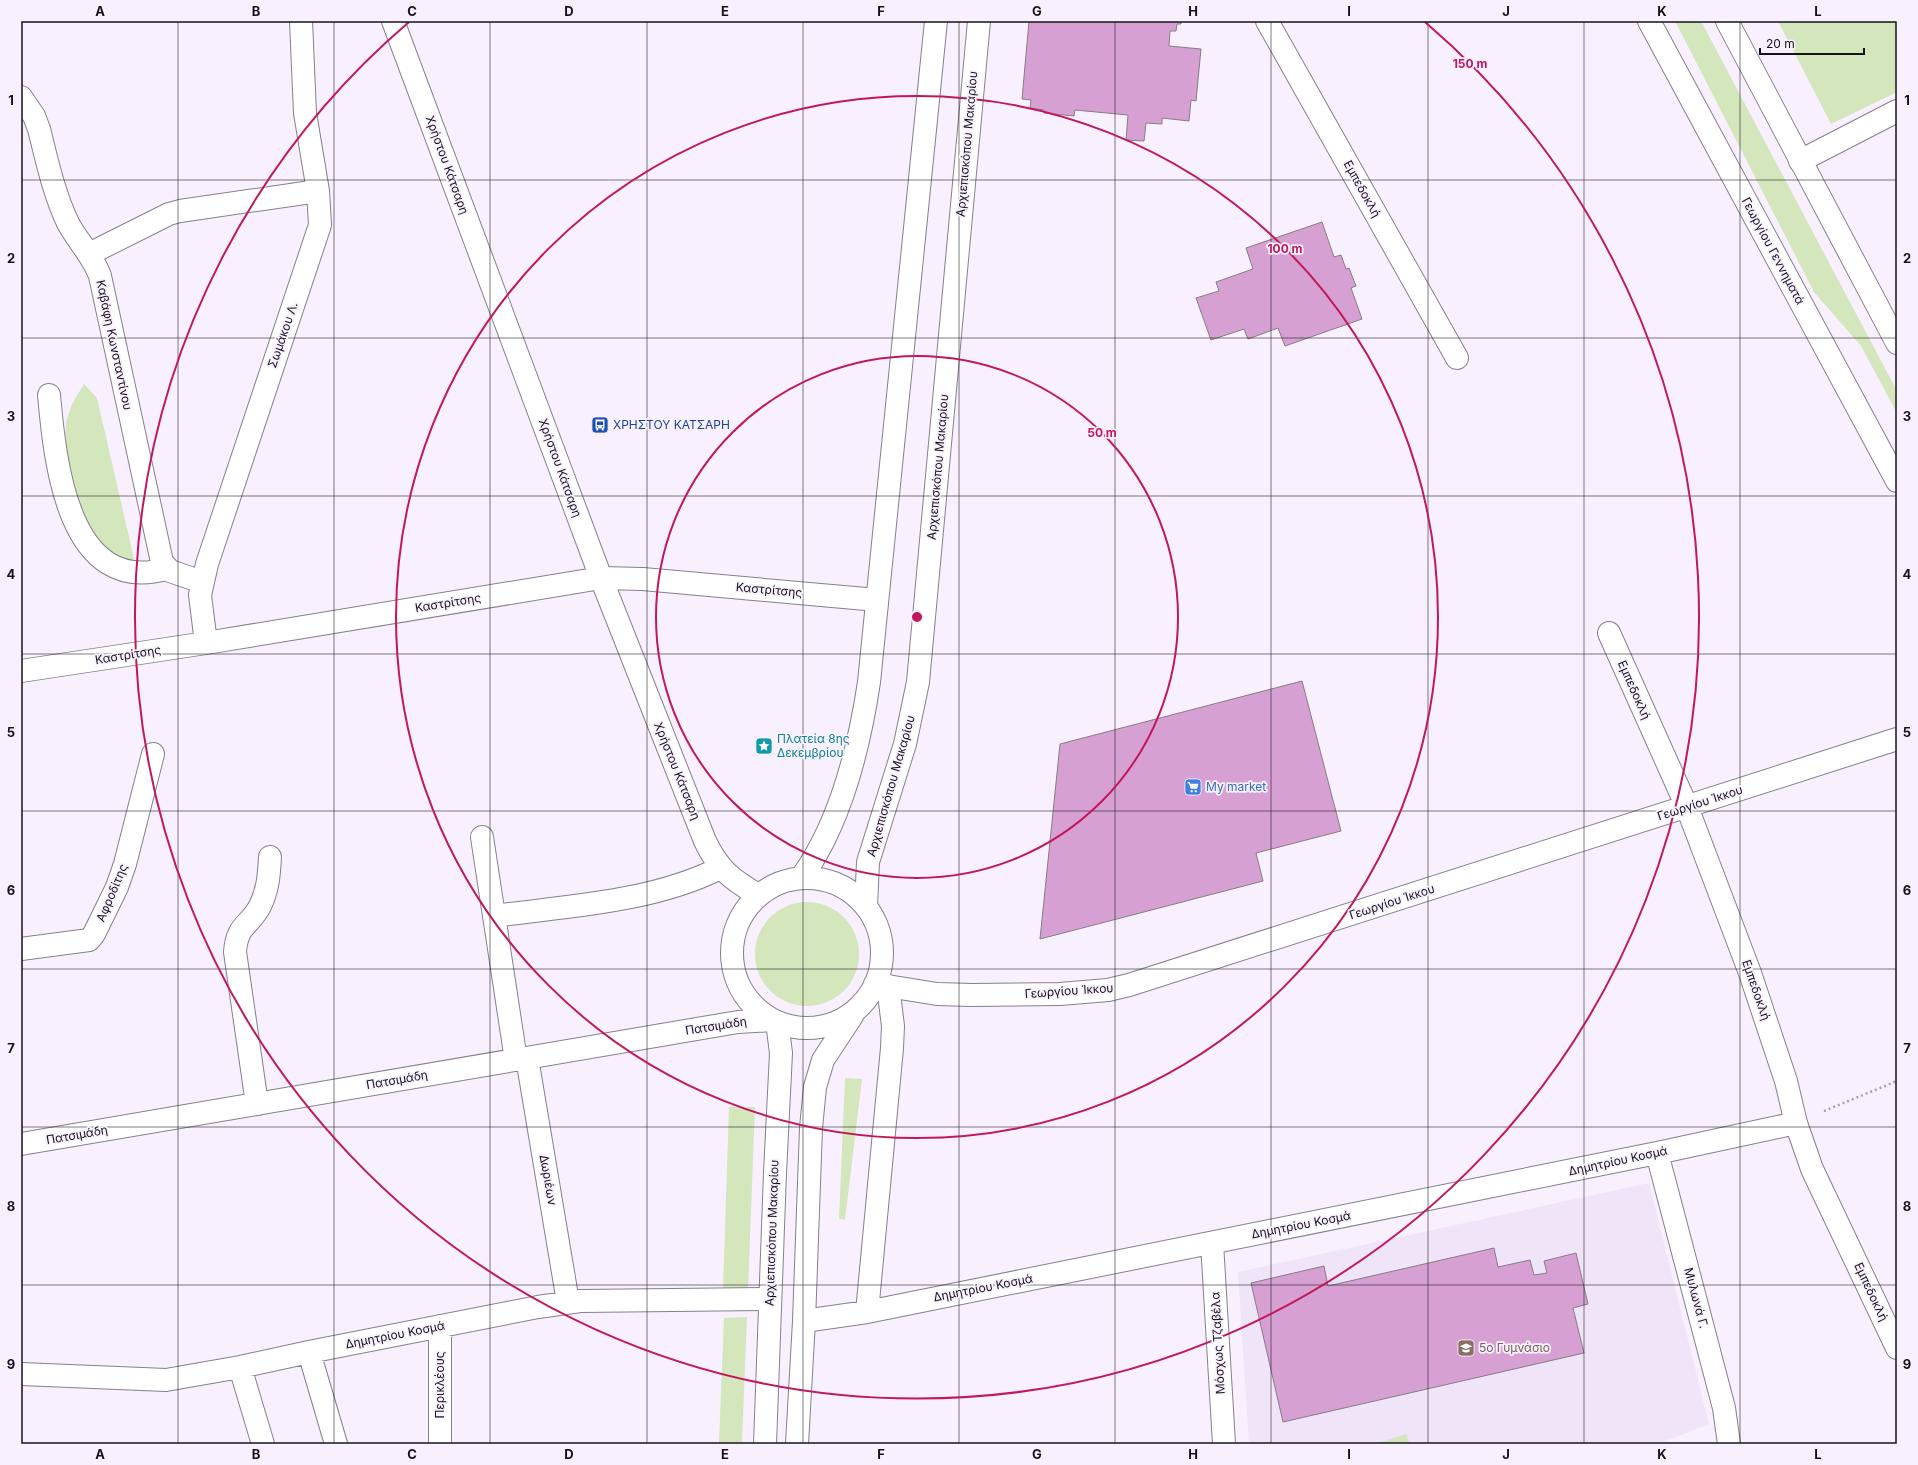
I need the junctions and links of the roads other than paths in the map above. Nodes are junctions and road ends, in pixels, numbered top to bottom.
1 (301, 21) edge
2 (393, 21) edge
3 (936, 21) edge
4 (979, 21) edge
5 (1266, 21) edge
6 (1649, 21) edge
7 (1727, 21) edge
8 (21, 97) edge
9 (1897, 111) edge
10 (1800, 161) junction
11 (318, 191) junction
12 (89, 254) junction
13 (1897, 343) edge
14 (1456, 358) dead end
15 (49, 395) dead end
16 (1897, 481) edge
17 (166, 569) junction
18 (601, 578) junction
19 (202, 582) junction
20 (878, 600) junction
21 (1608, 633) dead end
22 (206, 643) junction
23 (21, 671) edge
24 (1897, 739) edge
25 (153, 754) dead end
26 (1687, 808) junction
27 (482, 837) dead end
28 (270, 857) dead end
29 (720, 868) junction
30 (801, 878) junction
31 (758, 895) junction
32 (866, 906) junction
33 (494, 916) junction
34 (21, 949) edge
35 (881, 985) junction
36 (855, 1011) junction
37 (775, 1021) junction
38 (521, 1059) junction
39 (257, 1104) junction
40 (1796, 1123) junction
41 (21, 1144) edge
42 (1657, 1153) junction
43 (1212, 1242) junction
44 (770, 1299) junction
45 (568, 1302) junction
46 (867, 1312) junction
47 (804, 1321) junction
48 (440, 1326) junction
49 (1897, 1348) edge
50 (309, 1352) junction
51 (240, 1367) junction
52 (21, 1374) edge
53 (263, 1444) edge
54 (336, 1444) edge
55 (440, 1444) edge
56 (765, 1444) edge
57 (797, 1444) edge
58 (1224, 1444) edge
59 (1729, 1444) edge

1 - 11 street, Σωμάκου Λ.
2 - 18 street, Χρήστου Κάτσαρη
3 - 20 street
4 - 32 street, Αρχιεπισκόπου Μακαρίου
5 - 14 street, Εμπεδοκλή
6 - 16 street, Γεωργίου Γεννηματά
7 - 10 street
8 - 12 street, Καβάφη Κωνσταντίνου
9 - 10 street
10 - 13 street
11 - 12 street
11 - 19 street, Σωμάκου Λ.
12 - 17 street, Καβάφη Κωνσταντίνου
15 - 17 street
17 - 19 street
18 - 20 street, Καστρίτσης
18 - 22 street, Καστρίτσης
18 - 29 street, Χρήστου Κάτσαρη
19 - 22 street, Σωμάκου Λ.
20 - 30 street
21 - 26 street, Εμπεδοκλή
22 - 23 street, Καστρίτσης
24 - 26 street, Γεωργίου Ίκκου
25 - 34 street, Αφροδίτης
26 - 35 street, Γεωργίου Ίκκου
26 - 40 street, Εμπεδοκλή
27 - 33 street, Δωριέων
28 - 39 street
29 - 31 street, Χρήστου Κάτσαρη
29 - 33 street
30 - 31 street
30 - 32 street
31 - 37 street
32 - 35 street
33 - 38 street, Δωριέων
35 - 36 street
35 - 46 street
36 - 37 street
36 - 47 street
37 - 38 street, Πατσιμάδη
37 - 44 street, Αρχιεπισκόπου Μακαρίου
38 - 39 street, Πατσιμάδη
38 - 45 street, Δωριέων
39 - 41 street, Πατσιμάδη
40 - 42 street, Δημητρίου Κοσμά
40 - 49 street, Εμπεδοκλή
42 - 43 street, Δημητρίου Κοσμά
42 - 59 street, Μυλωνά Γ.
43 - 46 street, Δημητρίου Κοσμά
43 - 58 street, Μόσχως Τζαβέλα
44 - 45 street, Δημητρίου Κοσμά
44 - 56 street, Αρχιεπισκόπου Μακαρίου
45 - 48 street, Δημητρίου Κοσμά
46 - 47 street, Δημητρίου Κοσμά
47 - 57 street
48 - 50 street, Δημητρίου Κοσμά
48 - 55 street, Περικλέους
50 - 51 street, Δημητρίου Κοσμά
50 - 54 street
51 - 52 street, Δημητρίου Κοσμά
51 - 53 street

